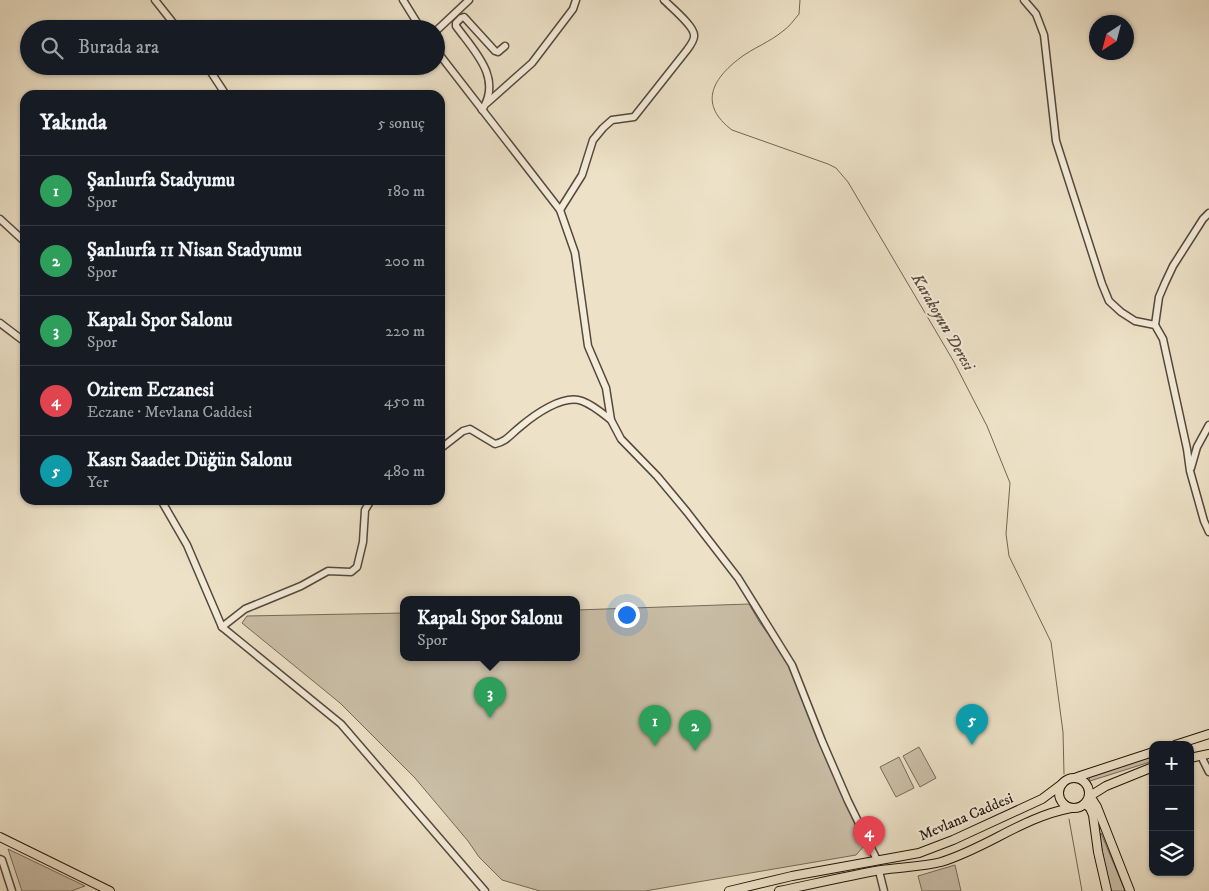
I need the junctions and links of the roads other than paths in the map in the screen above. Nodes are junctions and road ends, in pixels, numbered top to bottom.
1 (155, 0) edge
2 (403, 0) edge
3 (469, 0) edge
4 (576, 0) edge
5 (664, 0) edge
6 (1024, 0) edge
7 (171, 20) edge
8 (415, 20) edge
9 (445, 23) edge
10 (505, 46) dead end
11 (445, 61) edge
12 (213, 75) edge
13 (223, 90) edge
14 (484, 107) junction
15 (560, 210) junction
16 (1209, 213) edge
17 (0, 219) edge
18 (20, 237) edge
19 (0, 323) edge
20 (1155, 325) junction
21 (20, 338) edge
22 (611, 420) junction
23 (1209, 425) edge
24 (445, 445) edge
25 (1190, 471) junction
26 (165, 505) edge
27 (368, 505) edge
28 (1209, 532) edge
29 (222, 627) junction
30 (1209, 734) edge
31 (1187, 741) edge
32 (1149, 753) edge
33 (1209, 754) edge
34 (1200, 756) junction
35 (1194, 757) edge
36 (1149, 769) edge
37 (1209, 772) edge
38 (1074, 778) junction
39 (1062, 784) junction
40 (1090, 796) junction
41 (1085, 804) junction
42 (1071, 808) junction
43 (0, 837) edge
44 (0, 859) edge
45 (877, 860) junction
46 (880, 871) junction
47 (12, 891) edge
48 (110, 891) edge
49 (484, 891) edge
50 (729, 891) edge
51 (779, 891) edge
52 (884, 891) edge
53 (1107, 891) edge
54 (1130, 891) edge

1 - 7 street
2 - 8 street
3 - 9 street
4 - 14 street
5 - 15 street
6 - 20 street
10 - 14 street
11 - 14 street
12 - 13 street
14 - 15 street
15 - 22 street
16 - 20 street
17 - 18 street
19 - 21 street
20 - 25 street
22 - 24 street
22 - 45 street
23 - 25 street
25 - 28 street
26 - 29 street
27 - 29 street
29 - 49 street
30 - 31 main road
32 - 38 main road
33 - 34 main road
34 - 35 main road
34 - 37 street
36 - 40 main road
38 - 39 main road
38 - 40 main road
39 - 42 main road
39 - 45 main road, Mevlana Caddesi
40 - 41 main road
40 - 54 main road
41 - 42 main road
41 - 53 main road
42 - 46 main road
43 - 48 main road
44 - 47 street
45 - 50 main road, Mevlana Caddesi
46 - 51 main road
46 - 52 street

